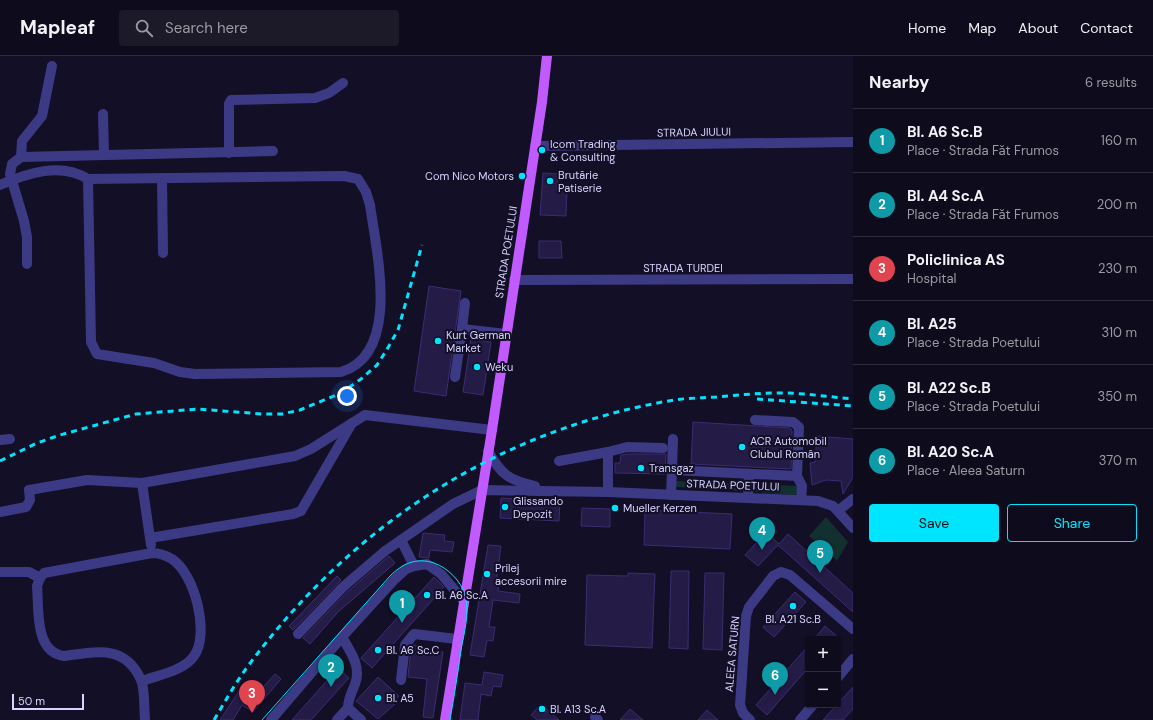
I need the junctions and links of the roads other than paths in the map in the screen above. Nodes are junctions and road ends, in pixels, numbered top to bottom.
1 (547, 56) edge
2 (52, 66) dead end
3 (343, 83) dead end
4 (102, 114) dead end
5 (853, 142) edge
6 (535, 146) junction
7 (272, 151) dead end
8 (229, 153) junction
9 (104, 154) junction
10 (21, 157) junction
11 (88, 178) junction
12 (162, 178) junction
13 (10, 181) junction
14 (0, 185) edge
15 (164, 253) dead end
16 (27, 264) dead end
17 (853, 279) edge
18 (514, 280) junction
19 (465, 303) dead end
20 (462, 329) junction
21 (506, 334) junction
22 (455, 377) dead end
23 (755, 420) dead end
24 (354, 421) junction
25 (492, 430) junction
26 (10, 439) dead end
27 (673, 439) dead end
28 (0, 440) edge
29 (663, 448) dead end
30 (488, 451) junction
31 (608, 452) junction
32 (559, 461) dead end
33 (672, 470) junction
34 (749, 474) junction
35 (797, 476) junction
36 (142, 483) junction
37 (482, 490) junction
38 (552, 490) junction
39 (608, 492) junction
40 (671, 495) junction
41 (748, 498) junction
42 (853, 499) edge
43 (801, 500) junction
44 (839, 510) junction
45 (0, 512) edge
46 (852, 526) edge
47 (150, 538) junction
48 (401, 540) junction
49 (152, 553) junction
50 (414, 566) junction
51 (0, 572) edge
52 (40, 578) junction
53 (463, 600) junction
54 (853, 629) edge
55 (298, 634) dead end
56 (342, 637) junction
57 (457, 639) junction
58 (853, 660) edge
59 (841, 674) edge
60 (401, 680) dead end
61 (142, 681) junction
62 (348, 708) junction
63 (810, 708) edge
64 (145, 720) edge
65 (271, 720) edge
66 (337, 720) edge
67 (361, 720) edge
68 (445, 720) edge
69 (750, 720) edge
70 (800, 720) edge

1 - 6 main road, STRADA POETULUI
2 - 10 street
3 - 8 street
4 - 9 street
5 - 6 street, STRADA JIULUI
6 - 18 main road, STRADA POETULUI
7 - 8 street
8 - 9 street
9 - 10 street
10 - 13 street
11 - 12 street
11 - 12 street
11 - 13 street
12 - 15 street
13 - 14 street
13 - 16 street
17 - 18 street, STRADA TURDEI
18 - 21 main road, STRADA POETULUI
19 - 20 street
20 - 21 street
20 - 22 street
21 - 25 main road, STRADA POETULUI
23 - 35 street
24 - 25 street
24 - 36 street
24 - 47 street
25 - 30 main road, STRADA POETULUI
26 - 28 street
27 - 33 street
29 - 31 street
30 - 37 main road, STRADA POETULUI
30 - 38 street, STRADA POETULUI
31 - 32 street
31 - 39 street
33 - 34 street
33 - 40 street
34 - 35 street
34 - 41 street
35 - 43 street
36 - 45 street
36 - 47 street
37 - 38 street, STRADA POETULUI
37 - 48 street
37 - 53 main road
38 - 39 street, STRADA POETULUI
39 - 40 street, STRADA POETULUI
40 - 41 street, STRADA POETULUI
41 - 43 street, STRADA POETULUI
42 - 44 street
43 - 44 street, STRADA POETULUI
44 - 46 street
47 - 49 street
48 - 50 street
48 - 55 street
49 - 52 street
49 - 61 street
50 - 53 street
50 - 56 street
51 - 52 street
52 - 61 street
53 - 57 main road
54 - 69 street, ALEEA SATURN
56 - 62 street
56 - 65 street
57 - 60 street
57 - 68 main road
58 - 59 street
61 - 64 street
62 - 66 street
62 - 67 street
63 - 70 street

